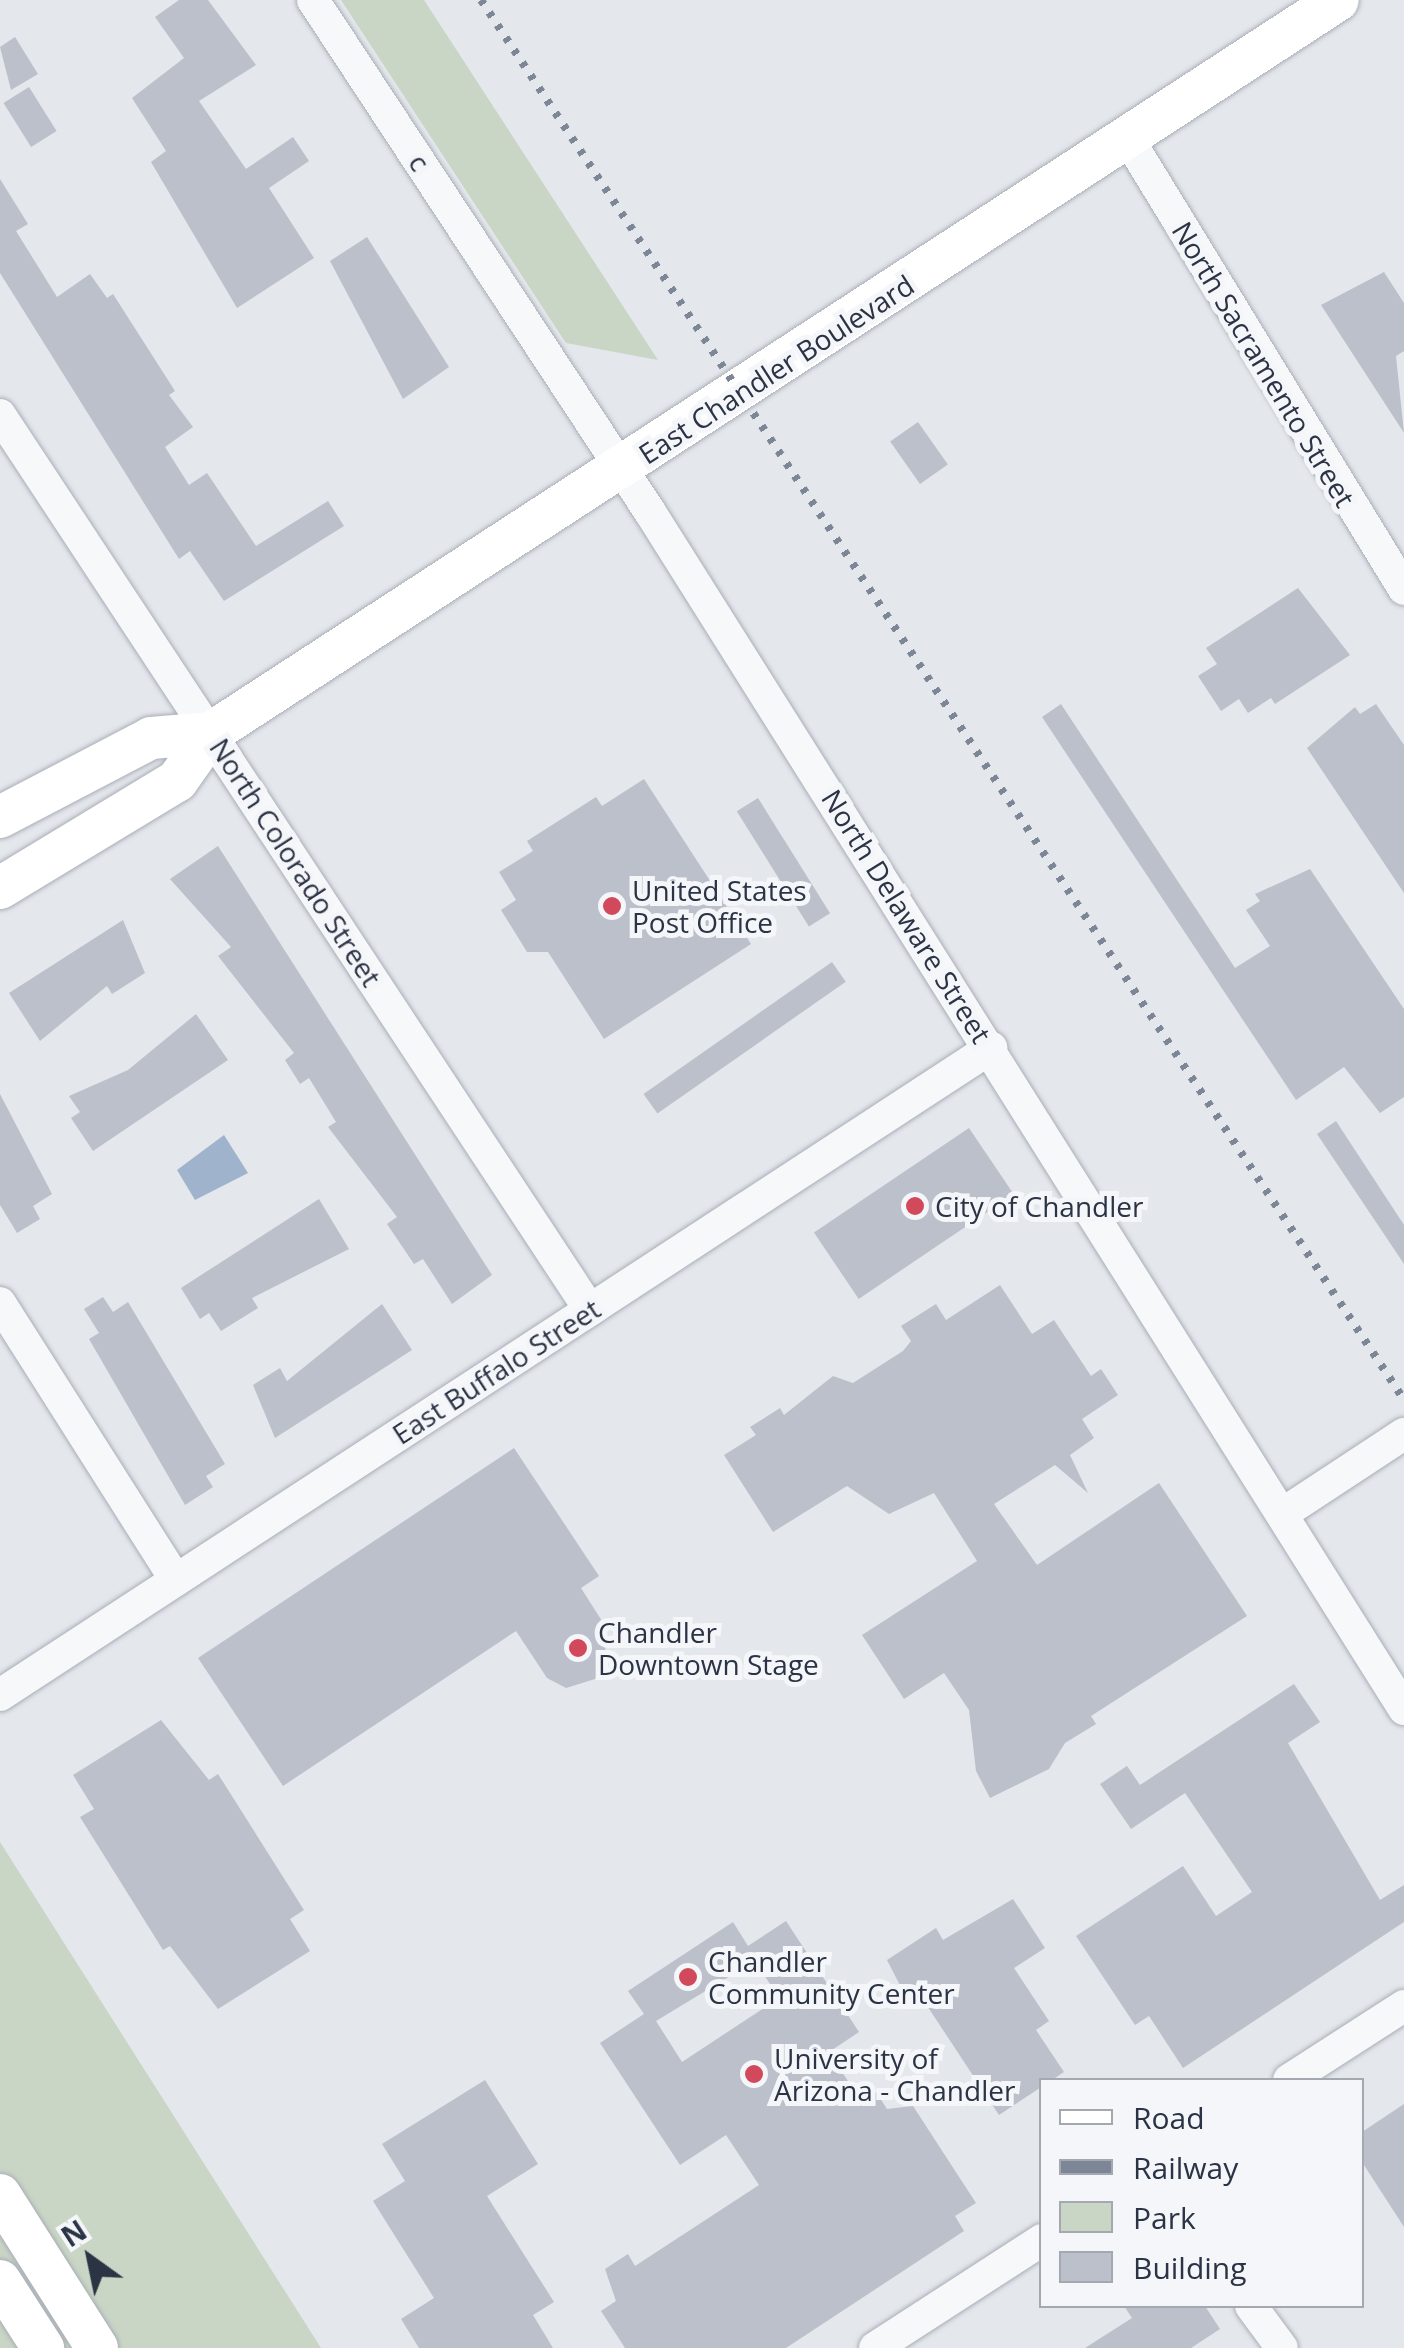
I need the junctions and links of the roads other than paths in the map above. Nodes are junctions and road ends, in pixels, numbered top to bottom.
1 (313, 0) edge
2 (1338, 0) edge
3 (1126, 138) junction
4 (526, 323) joint
5 (0, 416) edge
6 (623, 470) junction
7 (1404, 589) edge
8 (211, 732) junction
9 (0, 818) edge
10 (0, 888) edge
11 (991, 1048) junction
12 (0, 1303) edge
13 (590, 1310) junction
14 (1404, 1434) edge
15 (1282, 1514) junction
16 (176, 1580) junction
17 (0, 1695) edge
18 (1404, 1709) edge
19 (1404, 2006) edge
20 (1291, 2078) edge
21 (0, 2195) edge
22 (1039, 2242) edge
23 (6, 2290) edge
24 (1252, 2308) edge
25 (43, 2348) edge
26 (97, 2348) edge
27 (875, 2348) edge
28 (1282, 2348) edge

1 - 4 street, c
2 - 3 main road, East Chandler Boulevard
3 - 6 main road, East Chandler Boulevard
3 - 7 street, North Sacramento Street
4 - 6 street, North Delaware Street
5 - 8 street, North Colorado Street
6 - 8 main road, East Chandler Boulevard
6 - 11 street, North Delaware Street
8 - 9 main road, East Chandler Boulevard
8 - 10 main road, East Chandler Boulevard
8 - 13 street, North Colorado Street
11 - 13 street, East Buffalo Street
11 - 15 street, North Delaware Street
12 - 16 street
13 - 16 street, East Buffalo Street
14 - 15 street
15 - 18 street, North Delaware Street
16 - 17 street, East Buffalo Street
19 - 20 street
21 - 26 main road
22 - 27 street
23 - 25 main road
24 - 28 street

